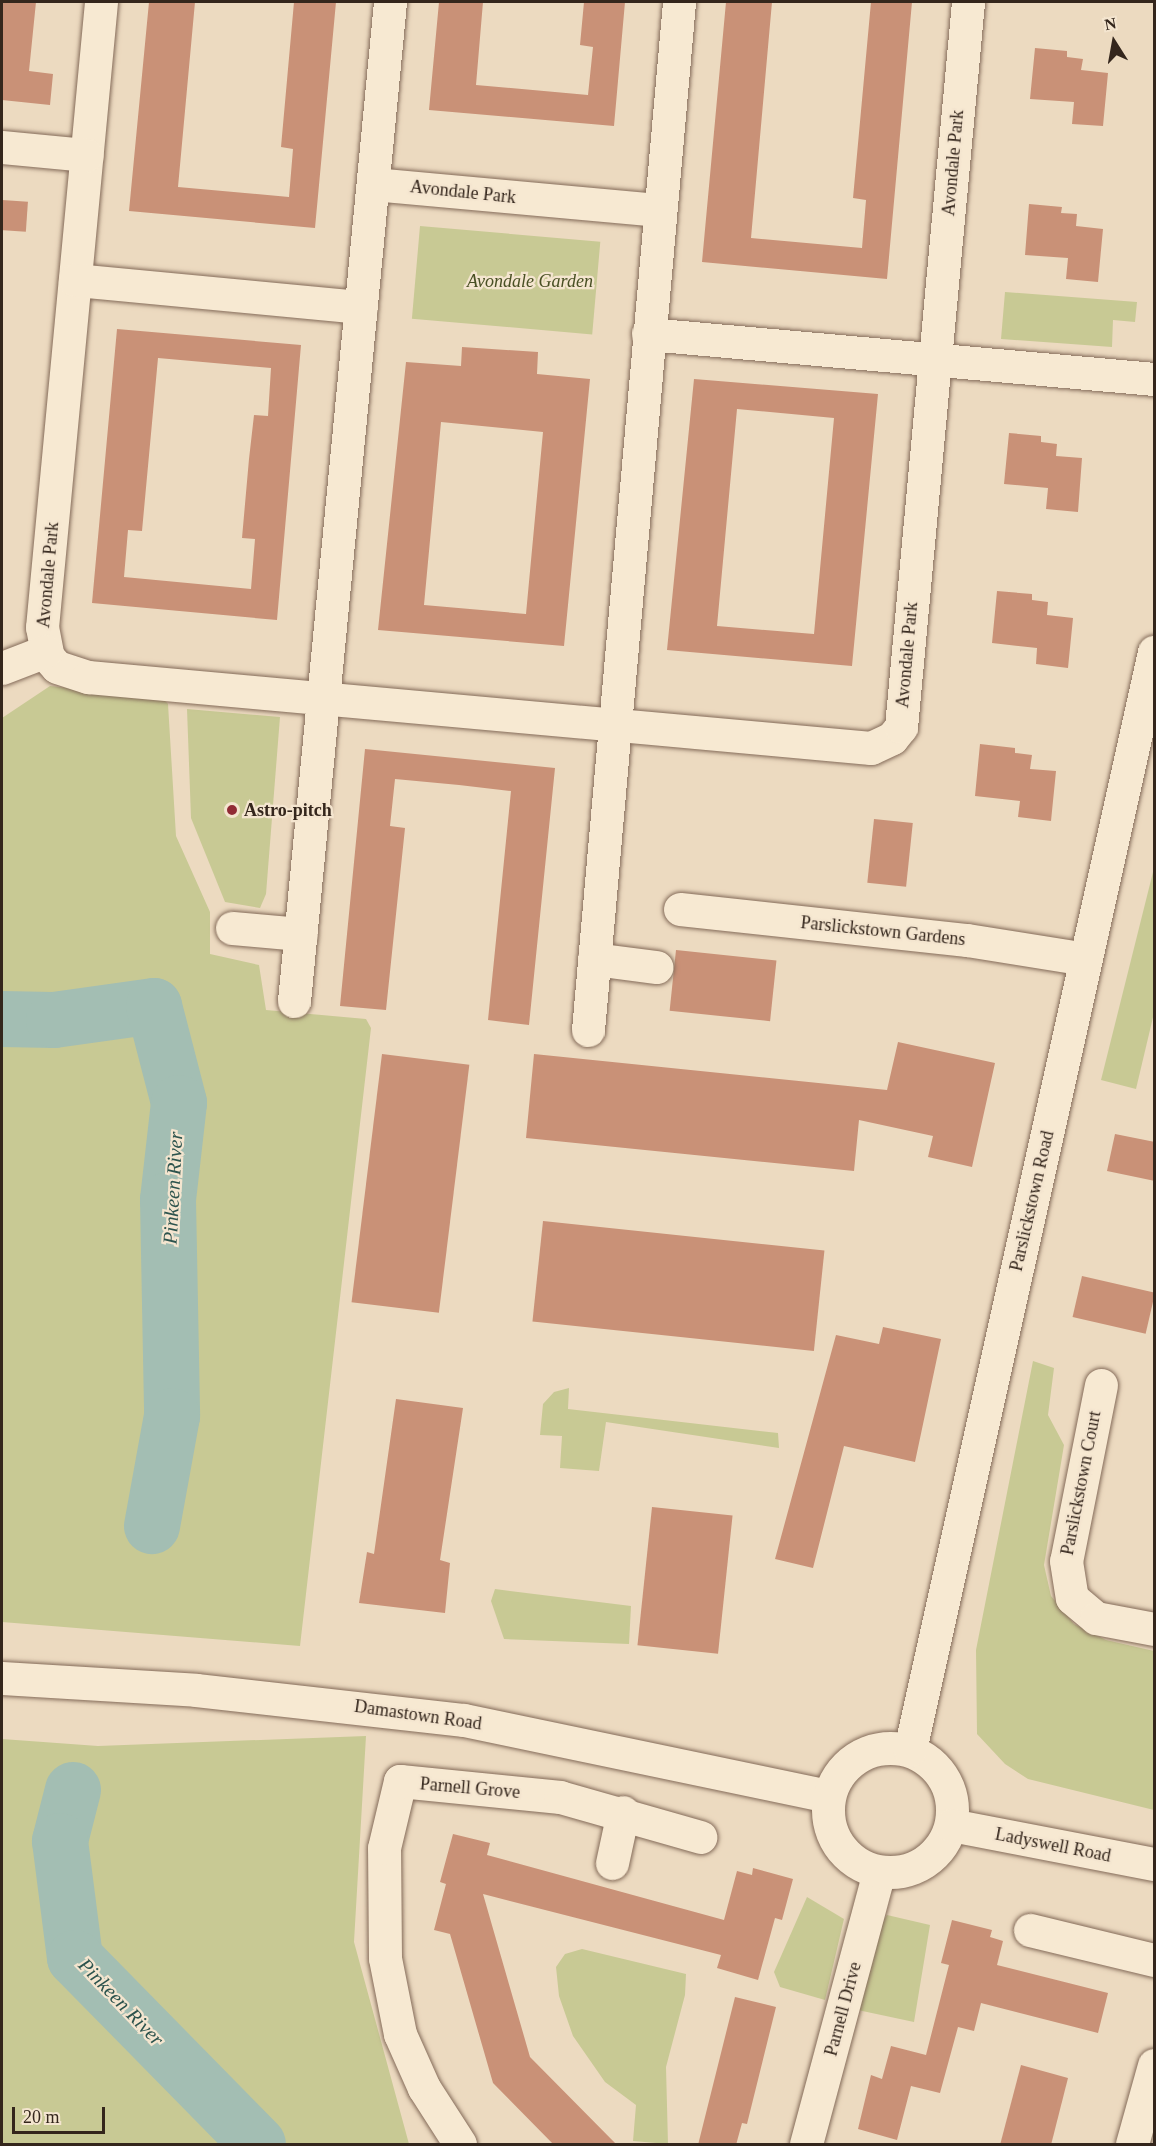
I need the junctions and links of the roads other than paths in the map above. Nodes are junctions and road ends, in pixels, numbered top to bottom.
1 (100, 2) edge
2 (390, 2) edge
3 (679, 2) edge
4 (968, 2) edge
5 (2, 147) edge
6 (87, 155) junction
7 (373, 184) junction
8 (660, 210) junction
9 (75, 280) junction
10 (361, 307) junction
11 (648, 334) junction
12 (934, 360) junction
13 (1155, 379) edge
14 (46, 651) junction
15 (1155, 652) edge
16 (2, 668) edge
17 (325, 698) junction
18 (613, 725) junction
19 (680, 909) dead end
20 (232, 928) dead end
21 (301, 934) junction
22 (594, 959) junction
23 (1085, 959) junction
24 (656, 967) dead end
25 (294, 1001) dead end
26 (588, 1030) dead end
27 (1101, 1385) dead end
28 (1155, 1629) edge
29 (2, 1678) edge
30 (910, 1750) junction
31 (828, 1796) junction
32 (623, 1812) junction
33 (951, 1825) junction
34 (700, 1837) dead end
35 (612, 1863) dead end
36 (1155, 1864) edge
37 (879, 1872) junction
38 (1030, 1930) dead end
39 (1155, 1960) edge
40 (1155, 2065) edge
41 (460, 2145) edge
42 (806, 2145) edge
43 (1132, 2145) edge

1 - 6 street, Avondale Park
2 - 7 street
3 - 8 street
4 - 12 street, Avondale Park
5 - 6 street
6 - 9 street, Avondale Park
7 - 8 street, Avondale Park
7 - 10 street
8 - 11 street
9 - 10 street
9 - 14 street, Avondale Park
10 - 17 street
11 - 12 street
11 - 18 street
12 - 13 street
12 - 18 street, Avondale Park
14 - 16 street
14 - 17 street, Avondale Park
15 - 23 street, Parslickstown Road
17 - 18 street, Avondale Park
17 - 21 street
18 - 22 street
19 - 23 street, Parslickstown Gardens
20 - 21 street
21 - 25 street
22 - 24 street
22 - 26 street
23 - 30 street, Parslickstown Road
27 - 28 street, Parslickstown Court
29 - 31 street, Damastown Road
30 - 31 street
30 - 33 street
31 - 37 street
32 - 34 street, Parnell Grove
32 - 35 street
32 - 41 street, Parnell Grove
33 - 36 street, Ladyswell Road
33 - 37 street
37 - 42 street, Parnell Drive
38 - 39 street
40 - 43 street

